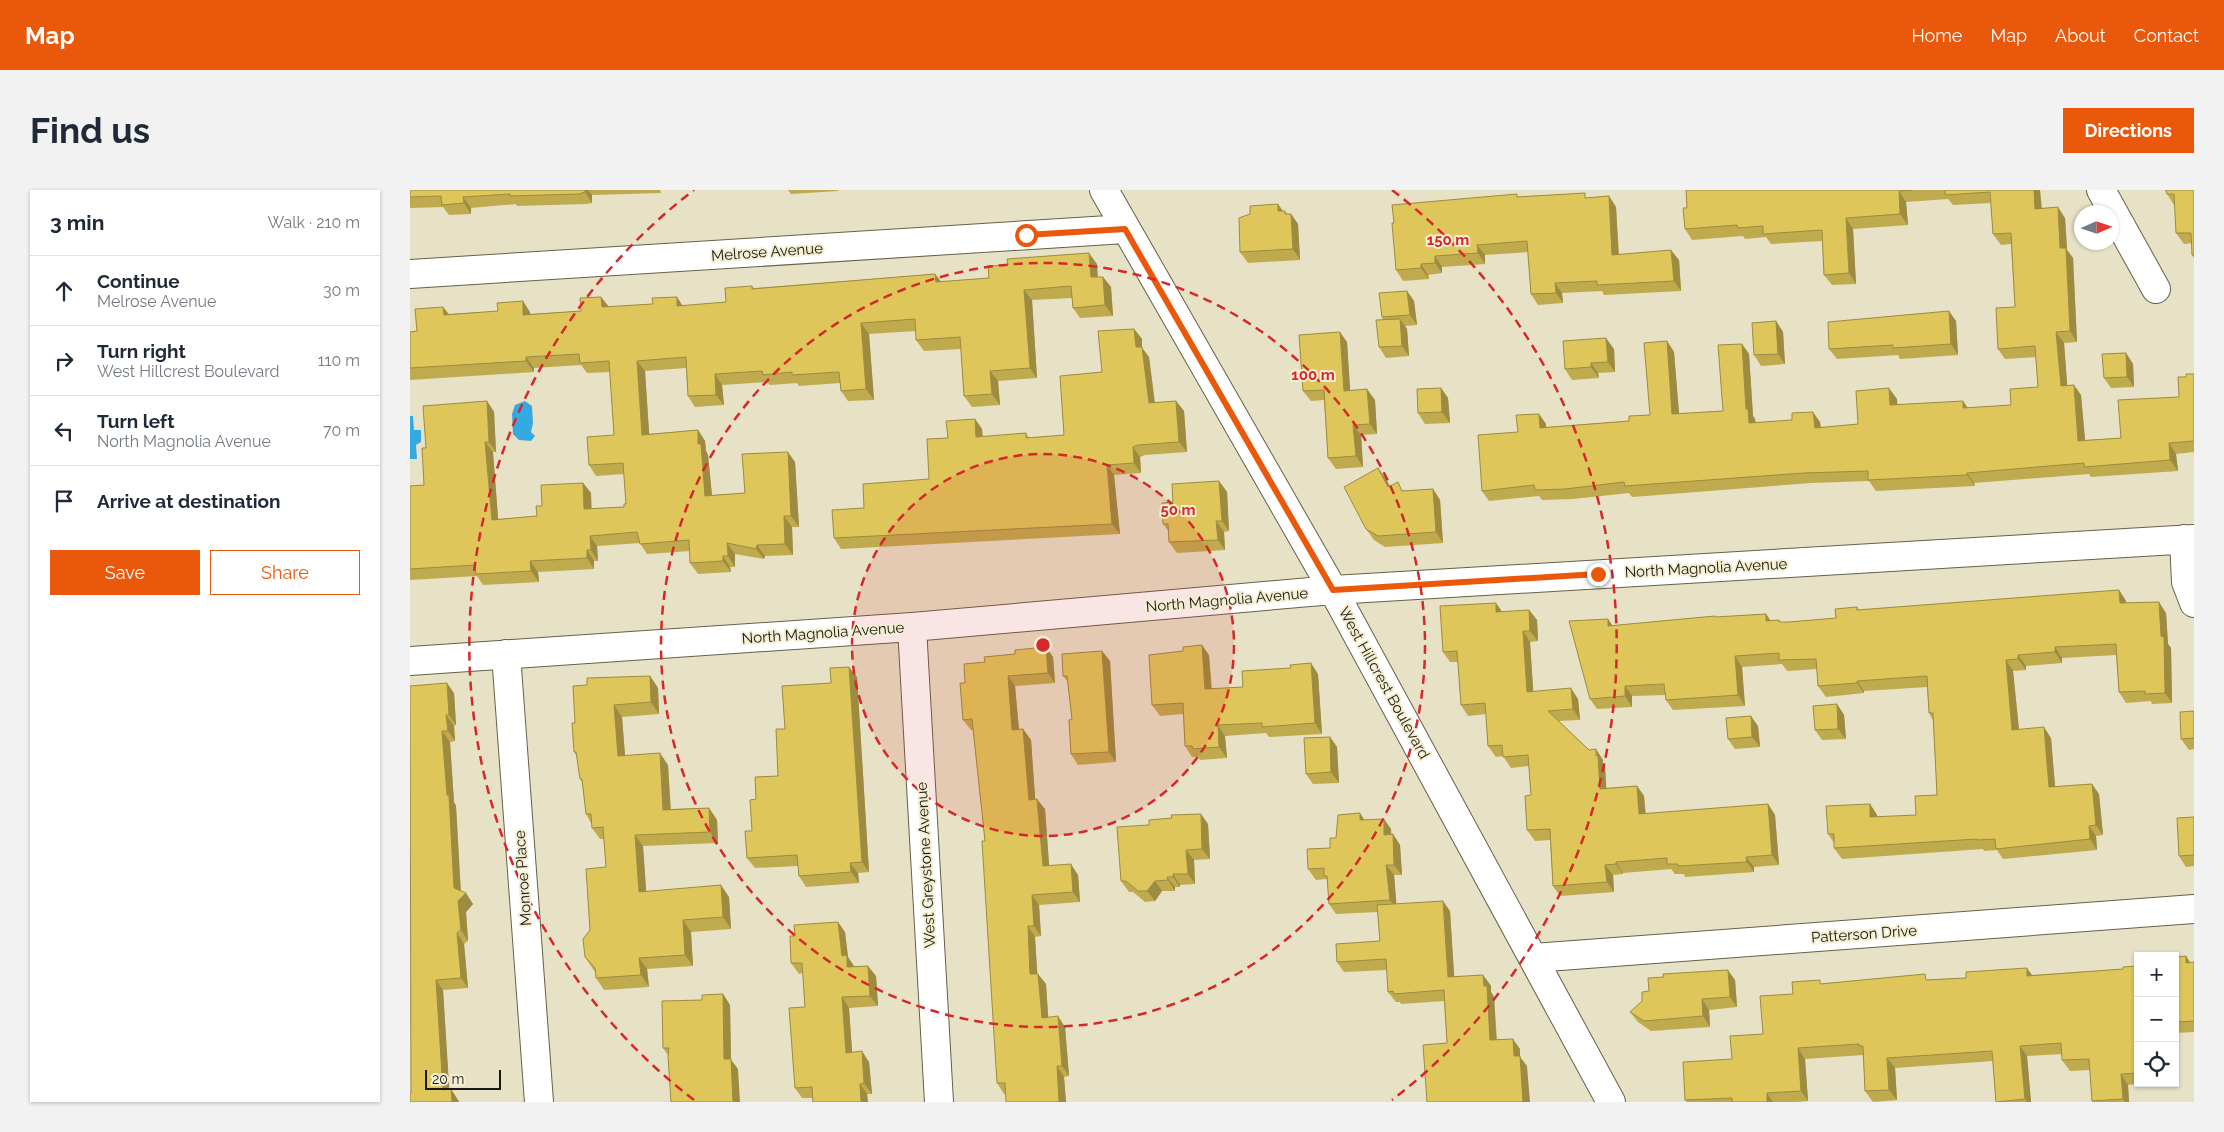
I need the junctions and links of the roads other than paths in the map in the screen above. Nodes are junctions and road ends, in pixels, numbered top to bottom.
1 (1104, 190) edge
2 (2101, 190) edge
3 (1125, 229) junction
4 (410, 274) edge
5 (2156, 289) dead end
6 (2189, 539) edge
7 (1333, 590) junction
8 (2194, 603) edge
9 (912, 627) junction
10 (506, 654) junction
11 (410, 661) edge
12 (2194, 909) edge
13 (1534, 958) junction
14 (539, 1102) edge
15 (940, 1102) edge
16 (1611, 1102) edge

1 - 3 street, West Hillcrest Boulevard
2 - 5 street
3 - 4 street, Melrose Avenue
3 - 7 street, West Hillcrest Boulevard
6 - 7 street, North Magnolia Avenue
6 - 8 street
7 - 9 street, North Magnolia Avenue
7 - 13 street, West Hillcrest Boulevard
9 - 10 street, North Magnolia Avenue
9 - 15 street, West Greystone Avenue
10 - 11 street, North Magnolia Avenue
10 - 14 street, Monroe Place
12 - 13 street, Patterson Drive
13 - 16 street, West Hillcrest Boulevard

